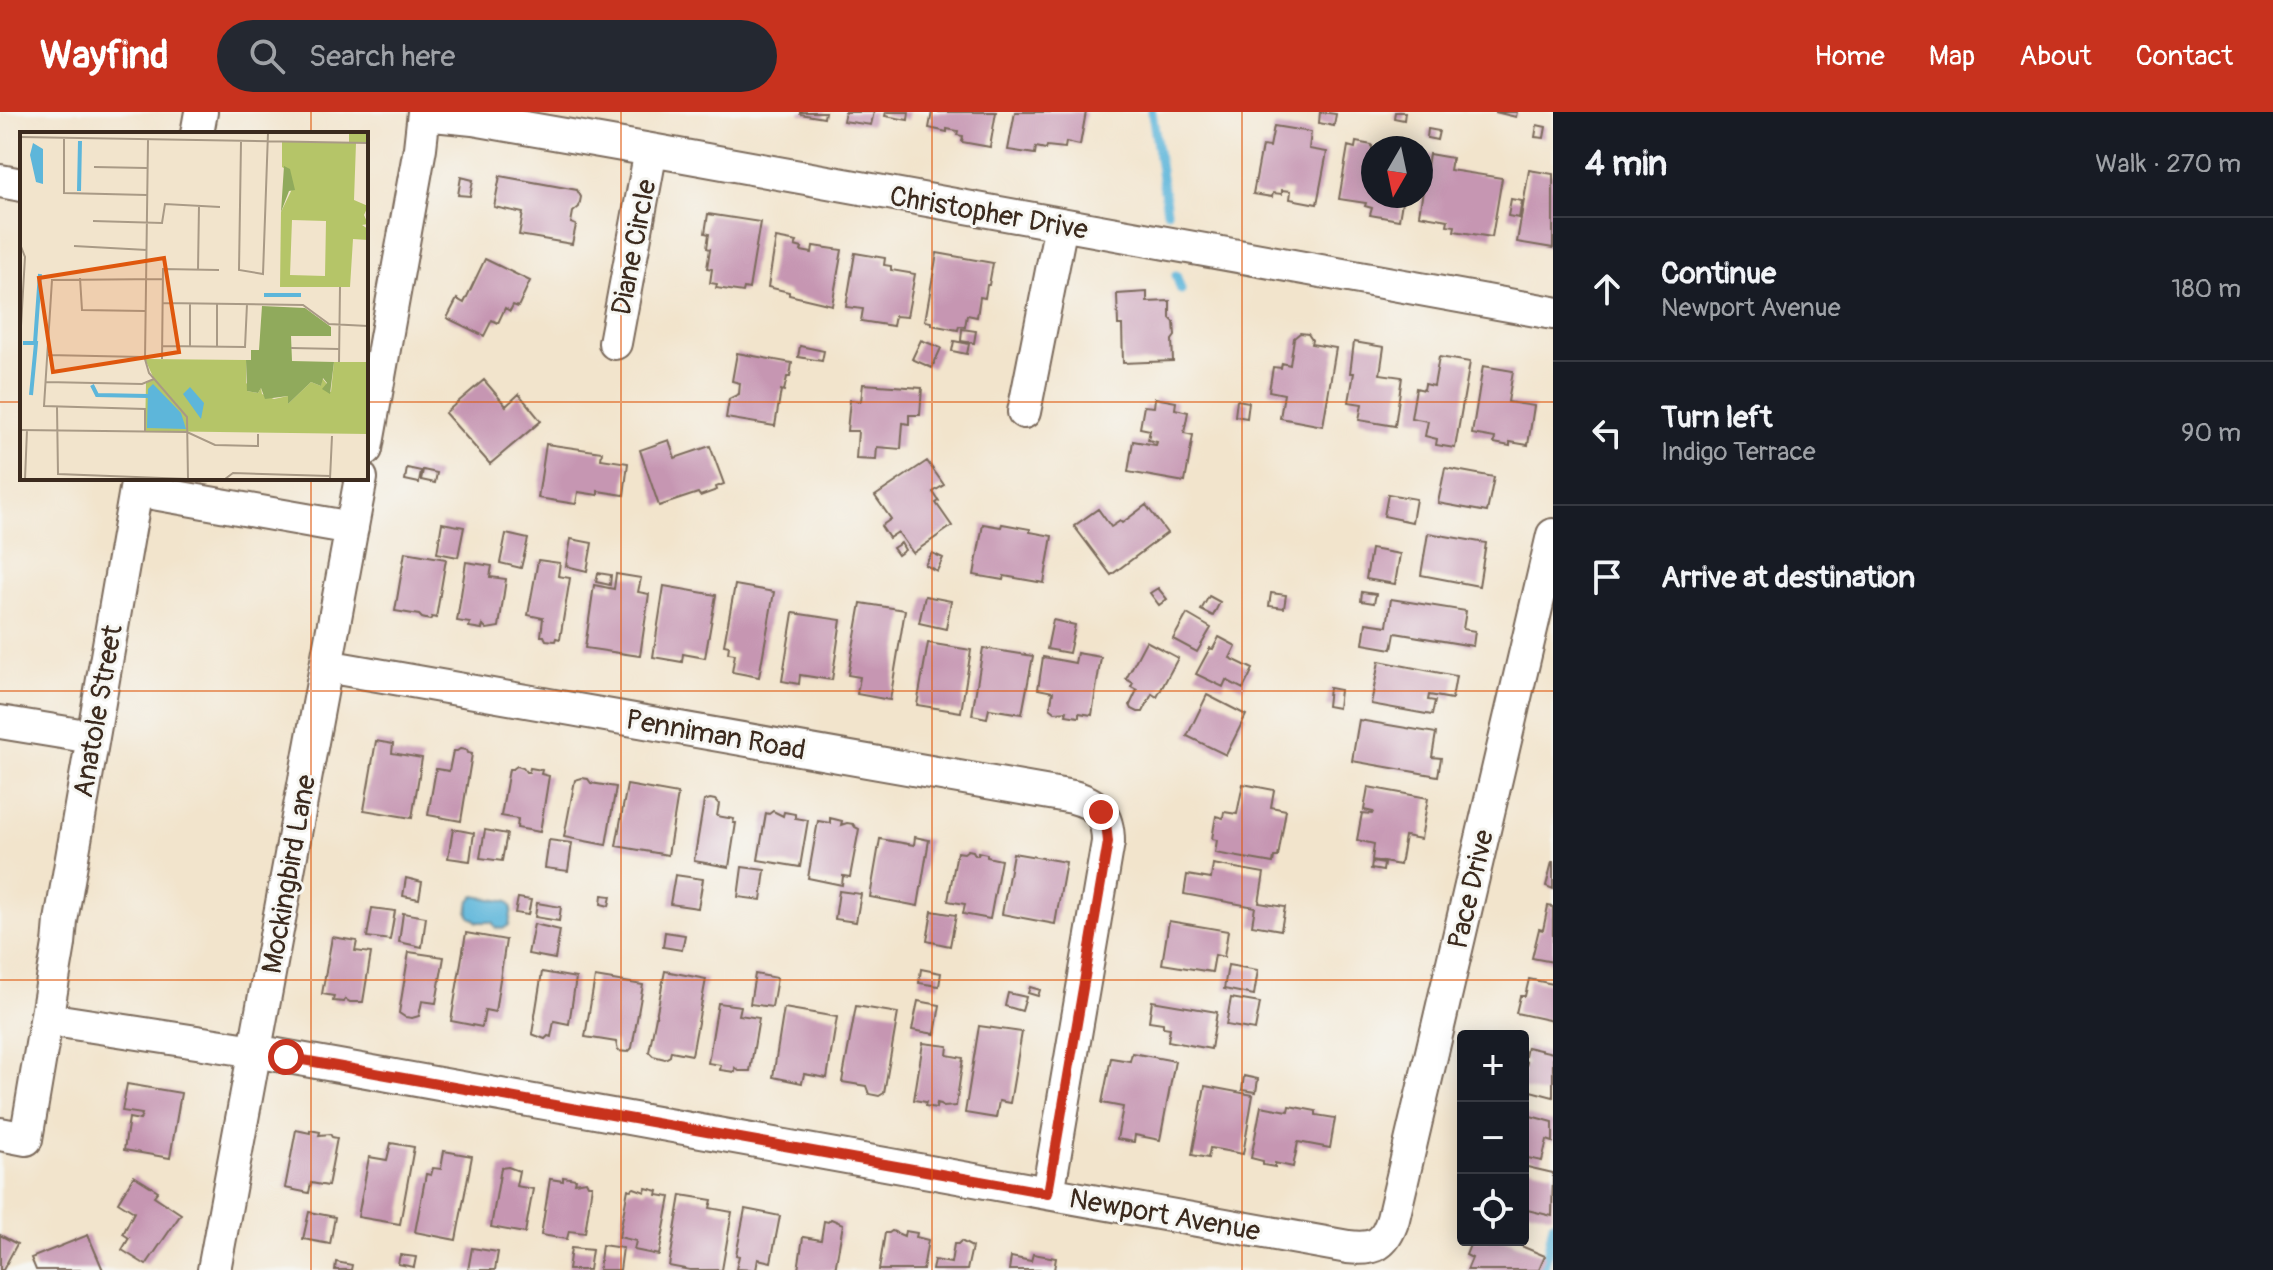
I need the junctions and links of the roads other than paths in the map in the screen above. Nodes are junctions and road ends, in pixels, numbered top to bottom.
1 (201, 112) edge
2 (424, 113) edge
3 (197, 132) edge
4 (651, 150) junction
5 (0, 181) edge
6 (20, 185) edge
7 (1061, 225) junction
8 (1553, 313) edge
9 (615, 343) dead end
10 (1024, 412) dead end
11 (368, 438) edge
12 (361, 480) edge
13 (137, 484) edge
14 (352, 528) junction
15 (1553, 535) edge
16 (326, 666) junction
17 (0, 722) edge
18 (92, 737) junction
19 (47, 1019) junction
20 (255, 1051) junction
21 (0, 1134) edge
22 (1048, 1193) junction
23 (1382, 1241) joint
24 (214, 1270) edge

1 - 3 street
2 - 4 street, Christopher Drive
2 - 11 street
4 - 7 street, Christopher Drive
4 - 9 street, Diane Circle
5 - 6 street
7 - 8 street, Christopher Drive
7 - 10 street
12 - 14 street, Mockingbird Lane
13 - 14 street
13 - 18 street, Anatole Street
14 - 16 street, Mockingbird Lane
15 - 23 street, Pace Drive
16 - 20 street, Mockingbird Lane
16 - 22 street, Penniman Road
17 - 18 street
18 - 19 street, Anatole Street
19 - 20 street, Newport Avenue
19 - 21 street, Anatole Street
20 - 22 street, Newport Avenue
20 - 24 street, Mockingbird Lane
22 - 23 street, Newport Avenue

